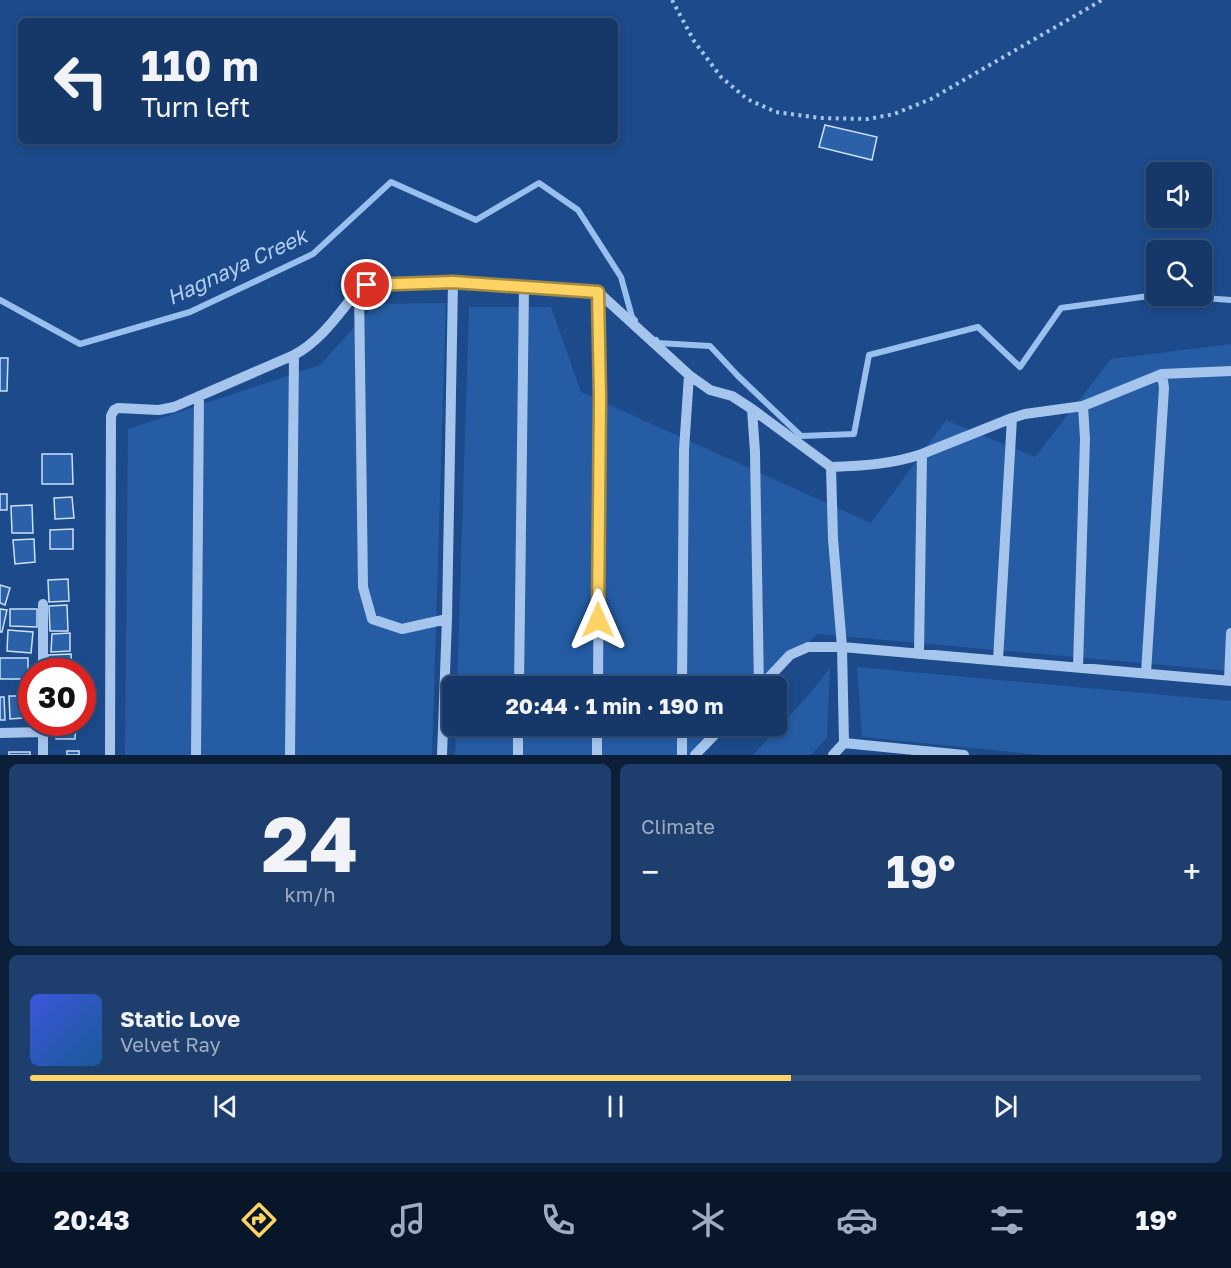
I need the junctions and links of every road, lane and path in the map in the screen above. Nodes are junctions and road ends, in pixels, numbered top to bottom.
1 (672, 0) edge
2 (1102, 0) edge
3 (453, 282) junction
4 (524, 287) junction
5 (359, 289) junction
6 (598, 292) junction
7 (294, 355) junction
8 (1231, 371) edge
9 (1162, 374) junction
10 (688, 375) junction
11 (199, 396) junction
12 (1083, 406) junction
13 (752, 409) junction
14 (1012, 418) junction
15 (922, 454) junction
16 (831, 466) junction
17 (43, 604) dead end
18 (447, 620) junction
19 (1231, 633) edge
20 (842, 647) junction
21 (919, 654) junction
22 (43, 658) edge
23 (998, 660) junction
24 (1078, 667) junction
25 (1146, 673) junction
26 (519, 676) edge
27 (598, 676) edge
28 (682, 676) edge
29 (760, 676) edge
30 (770, 676) edge
31 (1230, 681) edge
32 (18, 731) edge
33 (0, 733) edge
34 (44, 736) edge
35 (518, 736) edge
36 (597, 736) edge
37 (682, 736) edge
38 (713, 736) edge
39 (844, 744) junction
40 (43, 755) edge
41 (110, 755) edge
42 (196, 755) edge
43 (290, 755) edge
44 (442, 755) edge
45 (518, 755) edge
46 (597, 755) edge
47 (682, 755) edge
48 (695, 755) edge
49 (833, 755) edge
50 (964, 755) edge

1 - 2 path
3 - 4 street
3 - 5 street
3 - 18 street
4 - 6 street
4 - 26 street
5 - 7 street
5 - 18 street
6 - 10 street
6 - 27 street
7 - 11 street
7 - 43 street
8 - 9 street
9 - 12 street
9 - 25 street
10 - 13 street
10 - 28 street
11 - 41 street
11 - 42 street
12 - 14 street
12 - 24 street
13 - 16 street
13 - 29 street
14 - 15 street
14 - 23 street
15 - 16 street
15 - 21 street
16 - 20 street
17 - 22 street
18 - 44 street
19 - 31 street
20 - 21 street
20 - 30 street
20 - 39 street
21 - 23 street
23 - 24 street
24 - 25 street
25 - 31 street
32 - 33 street
34 - 40 street
35 - 45 street
36 - 46 street
37 - 47 street
38 - 48 street
39 - 49 street
39 - 50 street

